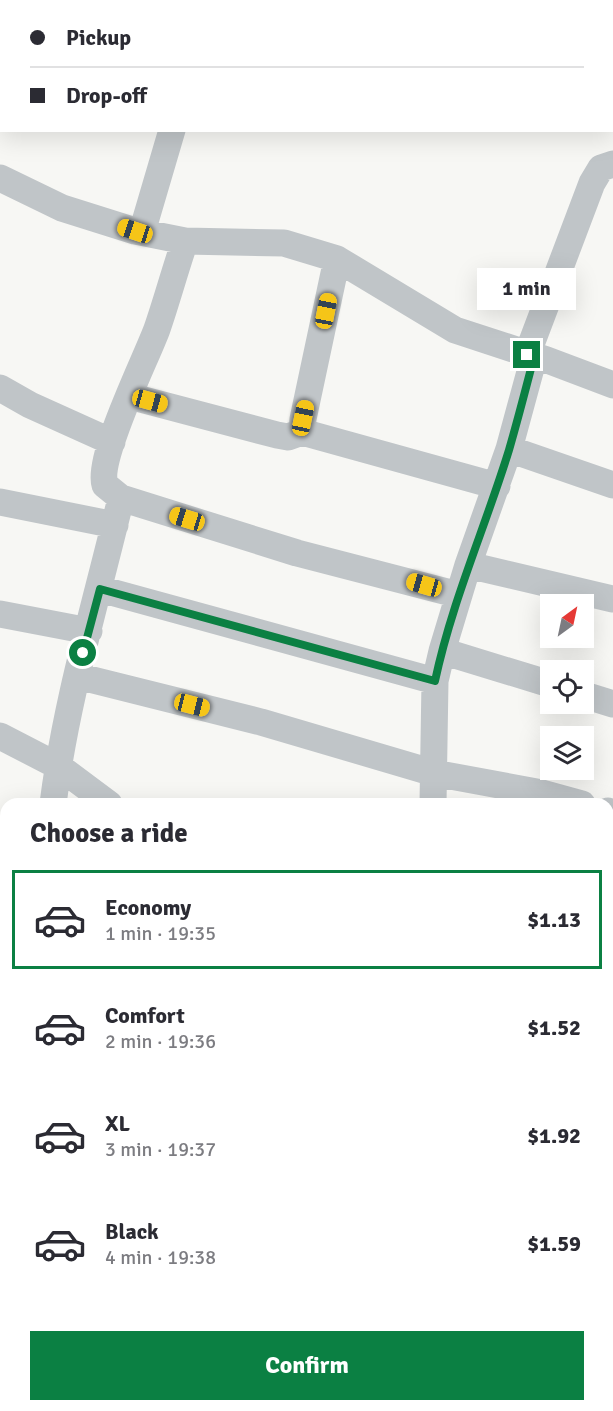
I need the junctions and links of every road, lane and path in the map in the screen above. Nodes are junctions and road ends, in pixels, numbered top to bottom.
1 (171, 132) edge
2 (613, 164) edge
3 (0, 178) edge
4 (142, 232) junction
5 (184, 241) junction
6 (337, 259) junction
7 (531, 356) junction
8 (613, 385) edge
9 (0, 388) edge
10 (129, 396) junction
11 (302, 432) junction
12 (112, 442) junction
13 (509, 449) junction
14 (613, 484) edge
15 (496, 486) junction
16 (122, 498) junction
17 (0, 502) edge
18 (115, 525) junction
19 (468, 565) junction
20 (100, 589) junction
21 (459, 595) junction
22 (613, 599) edge
23 (0, 614) edge
24 (89, 631) junction
25 (442, 651) junction
26 (76, 676) junction
27 (435, 681) junction
28 (540, 681) edge
29 (594, 698) edge
30 (613, 705) edge
31 (0, 736) edge
32 (58, 766) junction
33 (434, 773) junction
34 (54, 798) edge
35 (101, 798) edge
36 (433, 798) edge
37 (560, 798) edge

1 - 4 street
2 - 7 street
3 - 4 street
4 - 5 street
5 - 6 street
5 - 10 street
6 - 7 street
6 - 11 street
7 - 8 street
7 - 13 street
9 - 12 street
10 - 11 street
10 - 12 street
11 - 15 street
12 - 16 street
13 - 14 street
13 - 15 street
15 - 19 street
16 - 18 street
16 - 21 street
17 - 18 street
18 - 20 street
19 - 21 street
19 - 22 street
20 - 24 street
20 - 27 street
21 - 25 street
23 - 24 street
24 - 26 street
25 - 27 street
25 - 28 street
26 - 32 street
26 - 33 street
27 - 33 street
29 - 30 street
31 - 32 street
32 - 34 street
32 - 35 street
33 - 36 street
33 - 37 street

